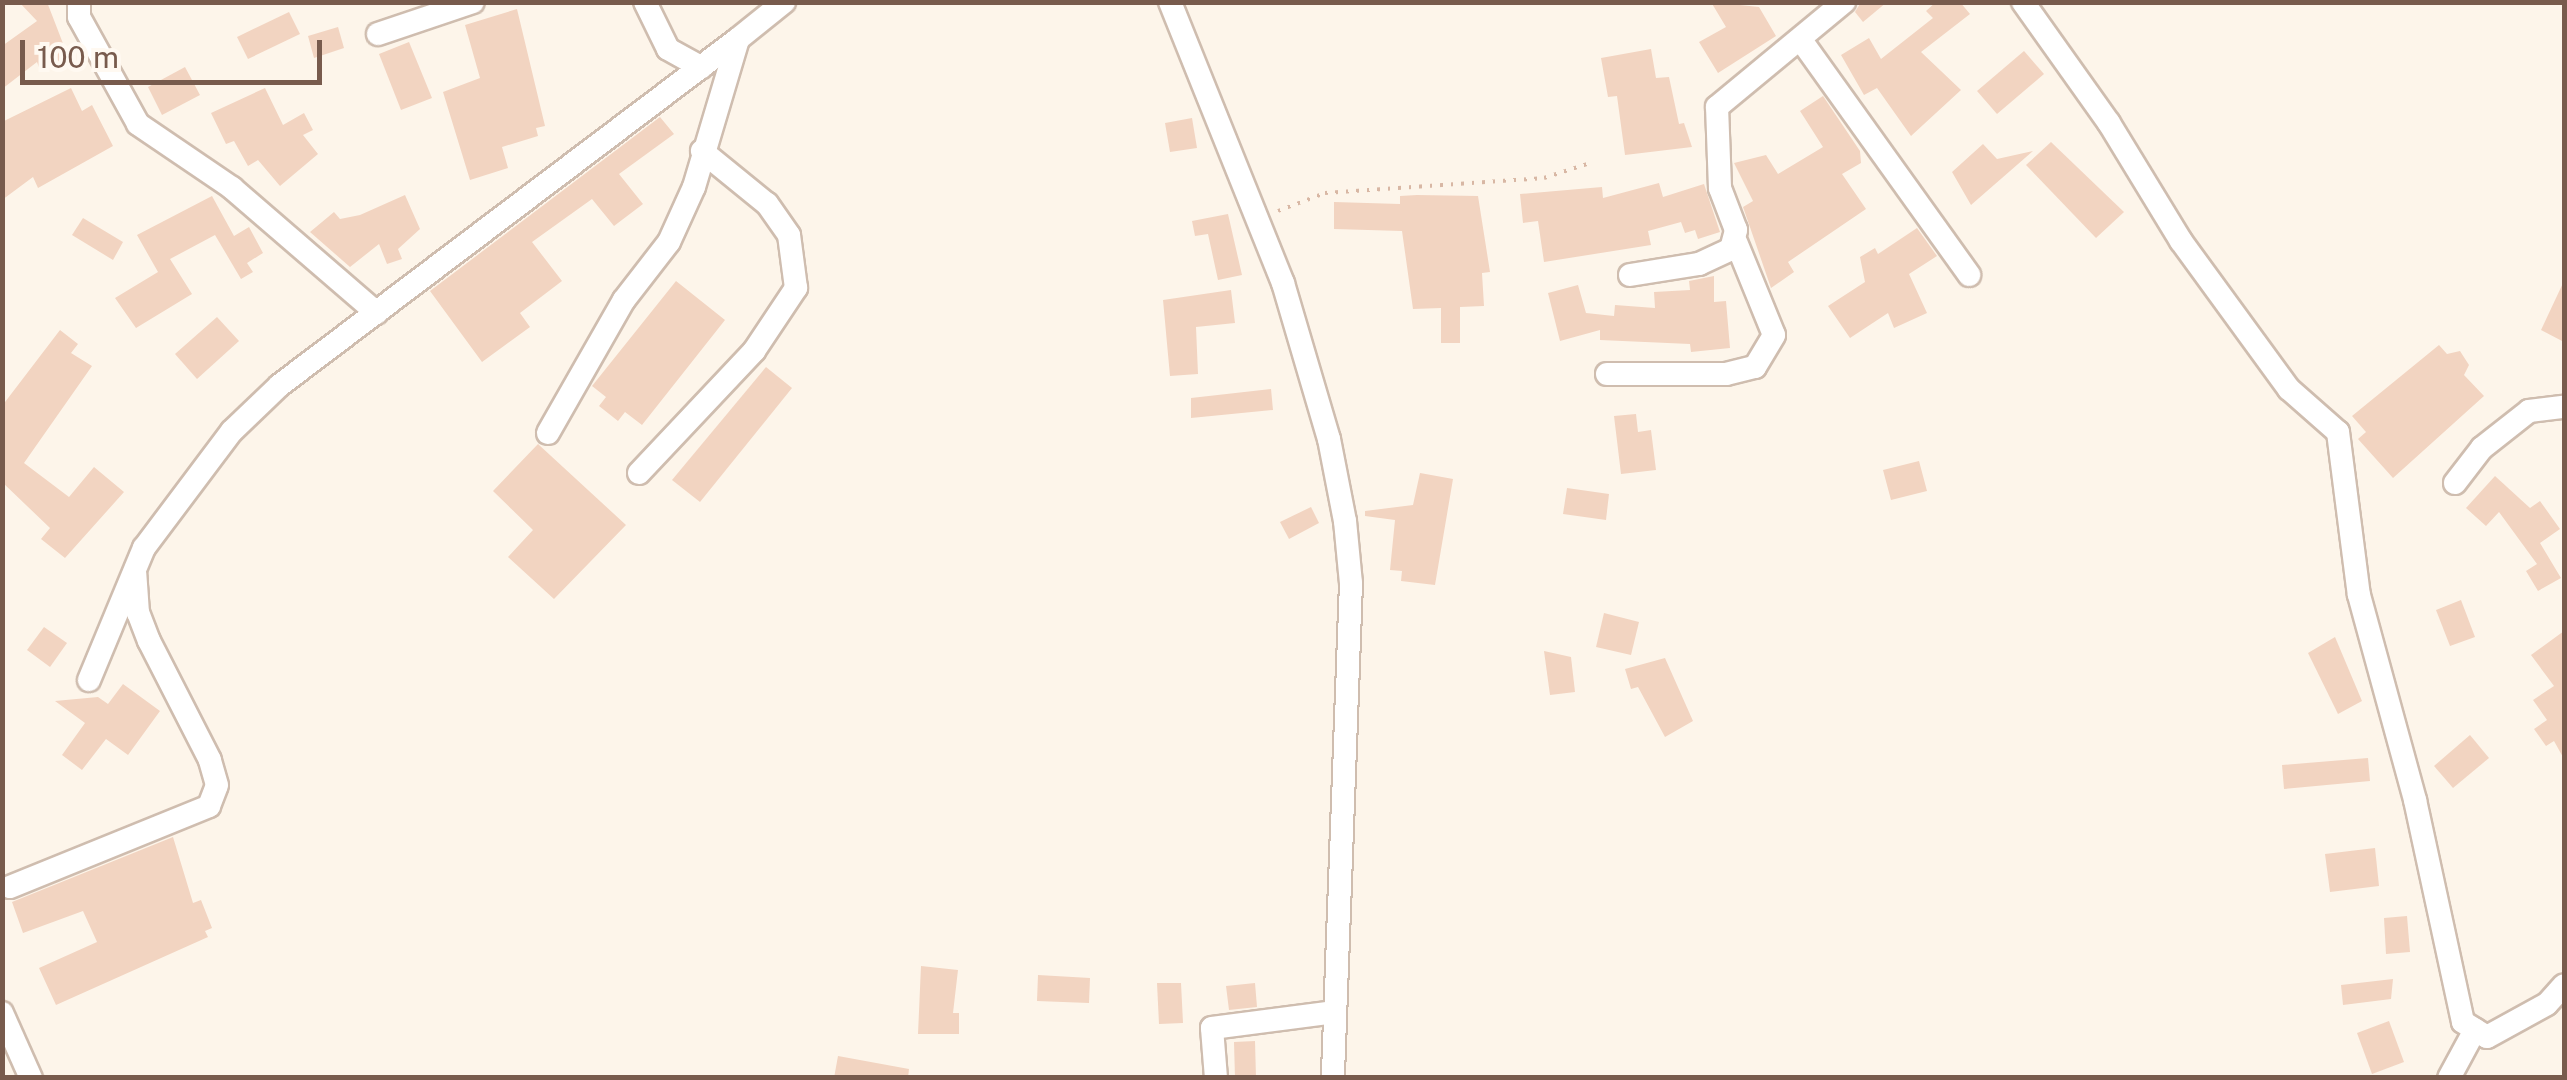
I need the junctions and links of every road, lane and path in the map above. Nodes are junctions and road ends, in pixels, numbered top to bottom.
1 (80, 2) edge
2 (473, 2) edge
3 (645, 2) edge
4 (784, 2) edge
5 (1170, 2) edge
6 (1844, 2) edge
7 (2023, 2) edge
8 (378, 34) dead end
9 (738, 39) junction
10 (1800, 40) junction
11 (701, 67) junction
12 (702, 152) junction
13 (1587, 164) dead end
14 (1256, 224) junction
15 (1736, 242) junction
16 (1630, 275) dead end
17 (1969, 275) dead end
18 (377, 314) junction
19 (1608, 374) dead end
20 (2564, 407) edge
21 (548, 433) dead end
22 (639, 473) dead end
23 (2455, 483) dead end
24 (134, 574) junction
25 (90, 680) dead end
26 (10, 887) dead end
27 (2564, 985) edge
28 (1334, 1012) junction
29 (2, 1013) edge
30 (2476, 1030) junction
31 (31, 1078) edge
32 (1216, 1078) edge
33 (1333, 1078) edge
34 (2449, 1078) edge

1 - 18 street
2 - 8 street
3 - 11 street
4 - 9 street
5 - 14 street
6 - 10 street
7 - 30 street
9 - 11 street
9 - 12 street
10 - 15 street
10 - 17 street
11 - 18 street
12 - 21 street
12 - 22 street
13 - 14 path
14 - 28 street
15 - 16 street
15 - 19 street
18 - 24 street
20 - 23 street
24 - 25 street
24 - 26 street
27 - 30 street
28 - 32 street
28 - 33 street
29 - 31 street
30 - 34 street

